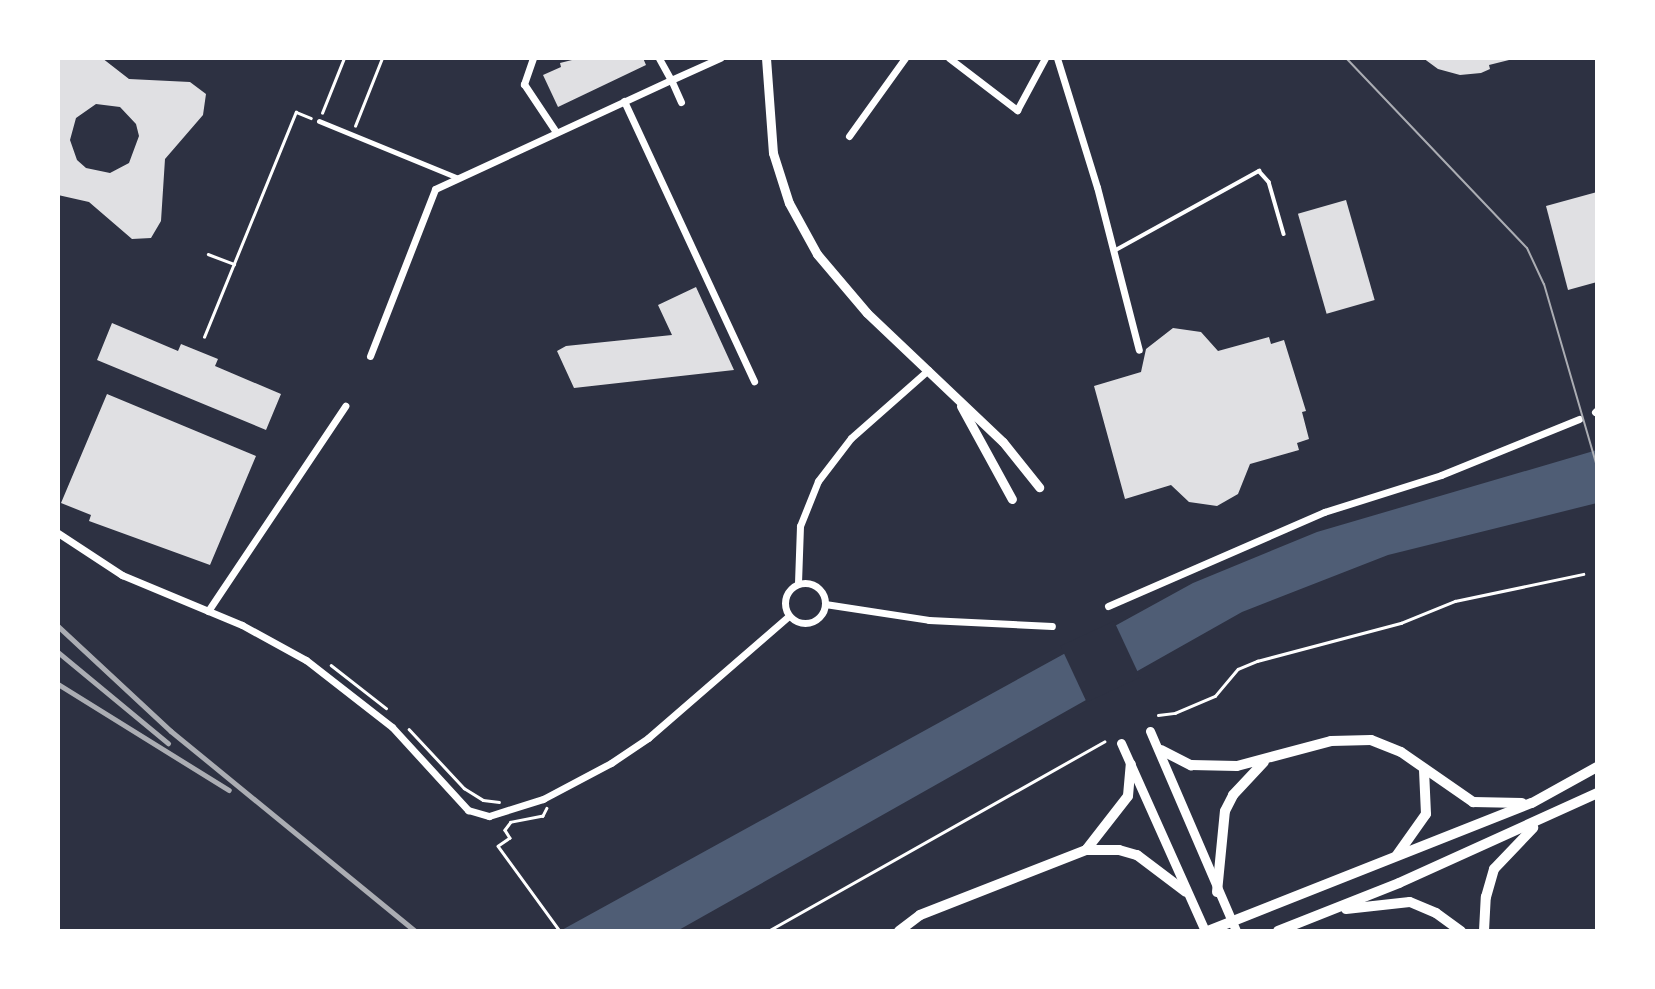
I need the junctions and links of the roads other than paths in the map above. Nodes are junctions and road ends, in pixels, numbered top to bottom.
1 (533, 58) edge
2 (659, 58) edge
3 (720, 58) edge
4 (766, 58) edge
5 (905, 58) edge
6 (948, 58) edge
7 (1045, 58) edge
8 (1057, 58) edge
9 (671, 80) junction
10 (624, 101) junction
11 (681, 102) dead end
12 (319, 121) road end
13 (556, 132) junction
14 (849, 136) dead end
15 (460, 179) junction
16 (1284, 234) dead end
17 (1112, 251) junction
18 (1139, 350) dead end
19 (370, 356) dead end
20 (928, 370) junction
21 (754, 381) dead end
22 (956, 398) junction
23 (345, 406) dead end
24 (1579, 419) dead end
25 (1039, 487) dead end
26 (1012, 499) dead end
27 (58, 533) edge
28 (798, 583) junction
29 (825, 604) junction
30 (1108, 606) dead end
31 (208, 611) junction
32 (789, 616) junction
33 (1052, 626) dead end
34 (1150, 731) dead end
35 (1121, 743) dead end
36 (1161, 750) junction
37 (1264, 762) junction
38 (1131, 764) junction
39 (1597, 767) edge
40 (1423, 770) junction
41 (1597, 793) edge
42 (1532, 803) junction
43 (1540, 821) junction
44 (1086, 850) junction
45 (1391, 860) junction
46 (1186, 892) junction
47 (1217, 892) junction
48 (1329, 911) junction
49 (899, 931) edge
50 (1207, 931) edge
51 (1236, 931) edge
52 (1278, 931) edge
53 (1461, 931) edge
54 (1484, 931) edge

1 - 13 street
2 - 9 street
3 - 9 street
4 - 20 street
5 - 14 street
6 - 7 street
8 - 17 street
9 - 10 street
9 - 11 street
10 - 13 street
10 - 21 street
12 - 15 street
13 - 15 street
15 - 19 street
16 - 17 lane
17 - 18 street
20 - 22 street
20 - 28 street
22 - 25 street
22 - 26 street
23 - 31 street
24 - 30 street
27 - 31 street
28 - 29 street
28 - 32 street
29 - 32 street
29 - 33 street
31 - 32 street
34 - 36 street
35 - 38 street
36 - 37 main road
36 - 47 street
37 - 40 main road
37 - 47 main road
38 - 44 main road
38 - 46 street
39 - 42 main road
40 - 42 main road
40 - 45 main road
41 - 43 main road
42 - 45 main road
43 - 48 main road
43 - 54 main road
44 - 46 main road
44 - 49 main road
45 - 50 main road
46 - 50 street
47 - 51 street
48 - 52 main road
48 - 53 main road

